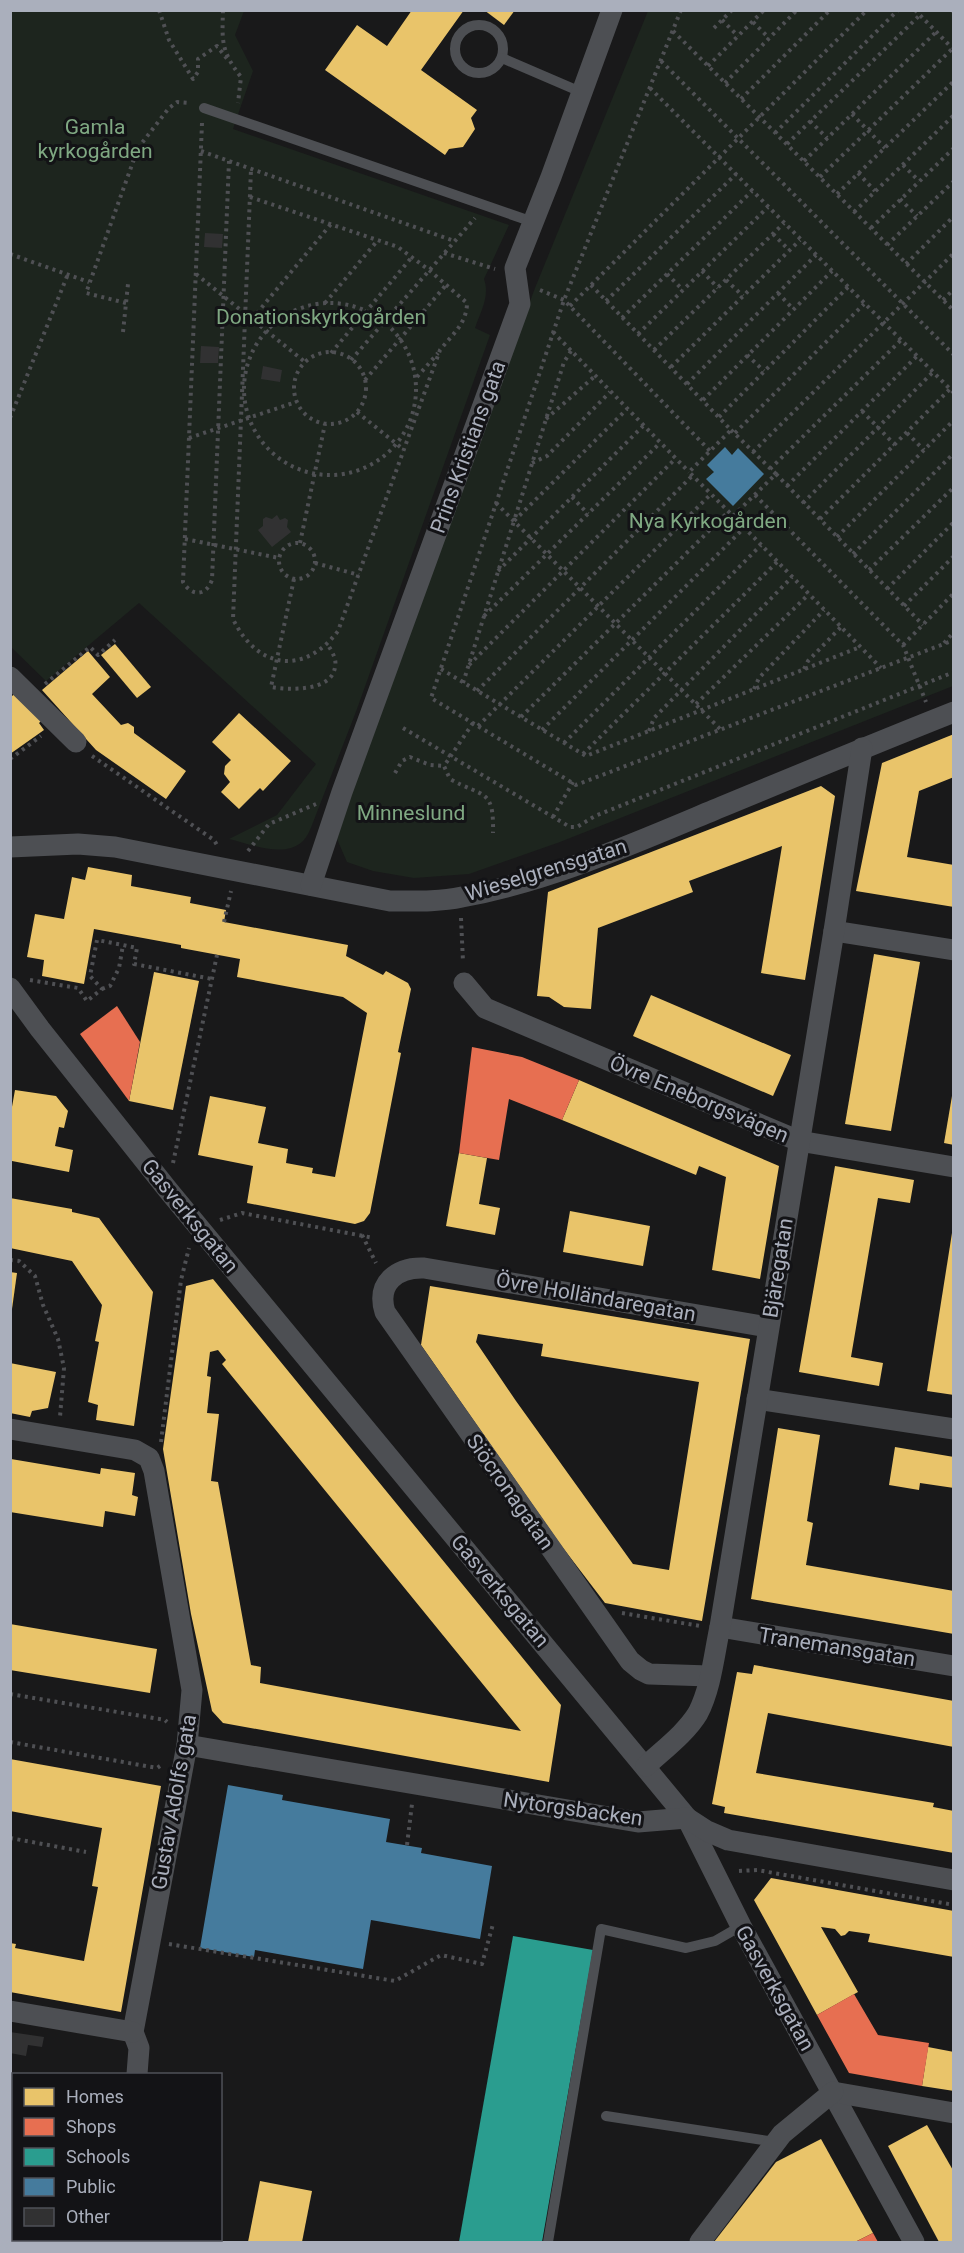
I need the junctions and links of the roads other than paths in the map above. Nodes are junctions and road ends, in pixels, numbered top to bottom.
1 (612, 10) edge
2 (502, 58) junction
3 (581, 92) junction
4 (204, 108) dead end
5 (533, 222) junction
6 (10, 677) edge
7 (954, 712) edge
8 (76, 742) road end
9 (862, 748) junction
10 (10, 847) edge
11 (311, 885) junction
12 (834, 931) junction
13 (954, 950) edge
14 (464, 983) road end
15 (20, 984) edge
16 (799, 1142) junction
17 (954, 1167) edge
18 (424, 1268) joint
19 (768, 1327) junction
20 (757, 1399) junction
21 (10, 1429) edge
22 (954, 1429) edge
23 (720, 1629) junction
24 (954, 1666) edge
25 (710, 1676) junction
26 (187, 1745) junction
27 (646, 1766) junction
28 (687, 1818) junction
29 (954, 1880) edge
30 (741, 1926) junction
31 (10, 2011) edge
32 (133, 2032) junction
33 (137, 2073) edge
34 (833, 2092) junction
35 (954, 2113) edge
36 (606, 2116) dead end
37 (776, 2142) junction
38 (548, 2242) edge
39 (700, 2242) edge
40 (914, 2242) edge

1 - 3 street, Prins Kristians gata
2 - 2 lane
2 - 3 lane
3 - 5 street, Prins Kristians gata
4 - 5 lane
5 - 11 street, Prins Kristians gata
6 - 8 street
7 - 9 street, Wieselgrensgatan
9 - 11 street, Wieselgrensgatan
9 - 12 street, Bjäregatan
10 - 11 street, Wieselgrensgatan
12 - 13 street
12 - 16 street, Bjäregatan
14 - 16 street, Övre Eneborgsvägen
15 - 27 street, Gasverksgatan
16 - 17 street, Övre Eneborgsvägen
16 - 19 street, Bjäregatan
18 - 19 street, Övre Holländaregatan
18 - 25 street, Siöcronagatan
19 - 20 street, Bjäregatan
20 - 22 street
20 - 23 street, Bjäregatan
21 - 26 street, Gustav Adolfs gata
23 - 24 street, Tranemansgatan
23 - 25 street, Bjäregatan
25 - 27 street, Bjäregatan
26 - 28 street, Nytorgsbacken
26 - 32 street, Gustav Adolfs gata
27 - 28 street, Gasverksgatan
28 - 29 street
28 - 30 street, Gasverksgatan
30 - 34 street, Gasverksgatan
30 - 38 lane
31 - 32 street
32 - 33 street, Gustav Adolfs gata
34 - 35 street
34 - 37 street
34 - 40 street, Gasverksgatan
36 - 37 lane
37 - 39 street

